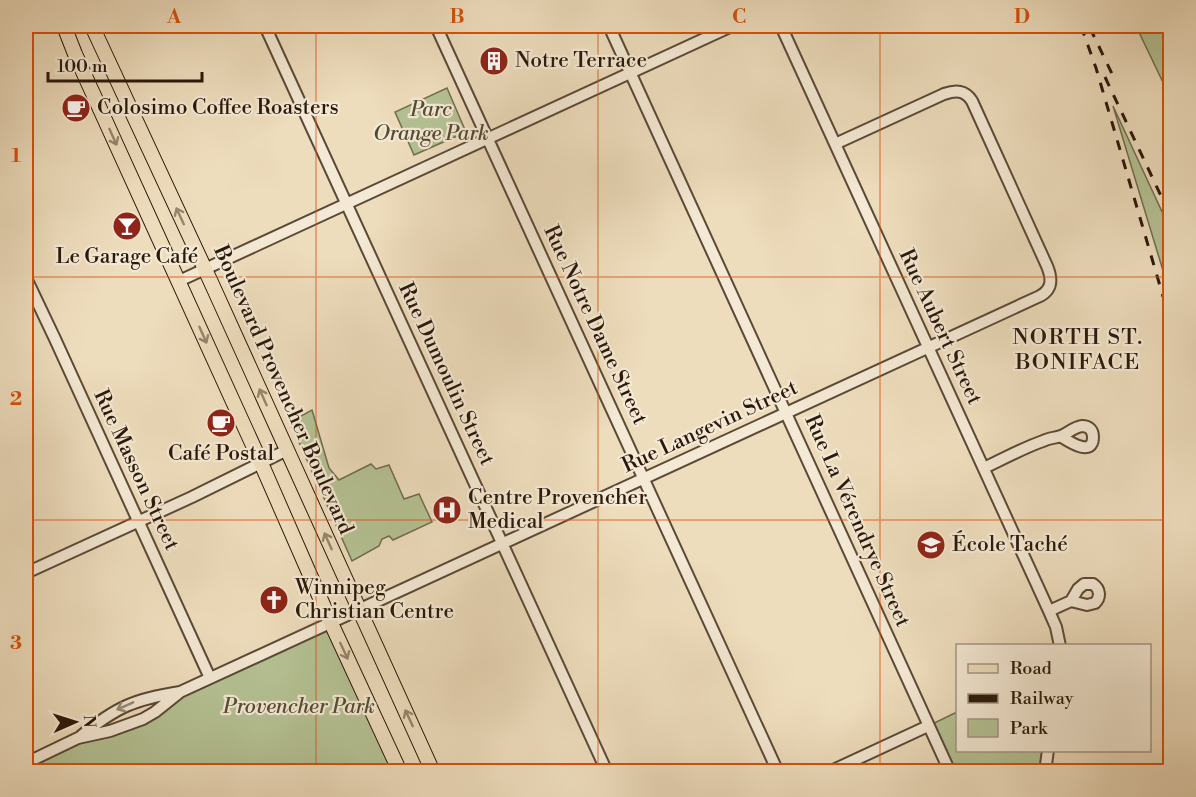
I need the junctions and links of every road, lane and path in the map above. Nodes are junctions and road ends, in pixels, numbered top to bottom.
1 (64, 26) edge
2 (92, 26) edge
3 (265, 26) edge
4 (436, 26) edge
5 (609, 26) edge
6 (732, 26) edge
7 (781, 26) edge
8 (630, 73) junction
9 (488, 138) junction
10 (835, 144) junction
11 (347, 204) junction
12 (205, 269) junction
13 (26, 278) edge
14 (179, 281) junction
15 (928, 348) junction
16 (786, 413) junction
17 (1060, 436) dead end
18 (287, 450) junction
19 (261, 463) junction
20 (984, 468) junction
21 (644, 478) junction
22 (138, 521) junction
23 (502, 544) junction
24 (26, 573) edge
25 (1071, 602) dead end
26 (359, 610) junction
27 (1049, 611) junction
28 (331, 623) junction
29 (1060, 644) edge
30 (210, 678) junction
31 (180, 692) junction
32 (928, 726) junction
33 (78, 738) junction
34 (1048, 752) edge
35 (26, 763) edge
36 (400, 771) edge
37 (434, 771) edge
38 (607, 771) edge
39 (778, 771) edge
40 (829, 771) edge
41 (950, 771) edge
42 (1045, 771) edge

1 -> 14 main road
12 -> 2 main road, Boulevard Provencher Boulevard
3 - 11 street, Rue Dumoulin Street
4 - 9 street, Rue Notre Dame Street
5 - 8 street, Rue La Vérendrye Street
6 - 8 street
7 - 10 street, Rue Aubert Street
8 - 9 street
8 - 16 street, Rue La Vérendrye Street
9 - 11 street
9 - 21 street, Rue Notre Dame Street
10 - 15 street, Rue Aubert Street
10 - 15 street, Rue Langevin Street
11 - 12 street
11 - 23 street, Rue Dumoulin Street
12 - 14 street
18 -> 12 main road, Boulevard Provencher Boulevard
13 - 22 street, Rue Masson Street
14 -> 19 main road
15 - 16 street, Rue Langevin Street
15 - 20 street, Rue Aubert Street
16 - 21 street, Rue Langevin Street
16 - 32 street, Rue La Vérendrye Street
17 - 20 street
18 - 19 street
26 -> 18 main road, Boulevard Provencher Boulevard
19 - 22 street
19 - 28 main road
20 - 27 street, Rue Aubert Street
21 - 23 street, Rue Langevin Street
21 - 39 street, Rue Notre Dame Street
22 - 24 street
22 - 30 street, Rue Masson Street
23 - 26 street, Rue Langevin Street
23 - 38 street, Rue Dumoulin Street
25 - 27 street
26 - 28 street, Rue Langevin Street
37 -> 26 main road, Boulevard Provencher Boulevard
27 - 29 street, Rue Aubert Street
28 - 30 street, Rue Langevin Street
28 -> 36 main road
30 - 31 street, Rue Langevin Street
31 - 33 street, Rue Langevin Street
31 -> 33 street, Rue Langevin Street
32 - 40 street
32 - 41 street, Rue La Vérendrye Street
33 - 35 street, Rue Langevin Street
34 - 42 street

